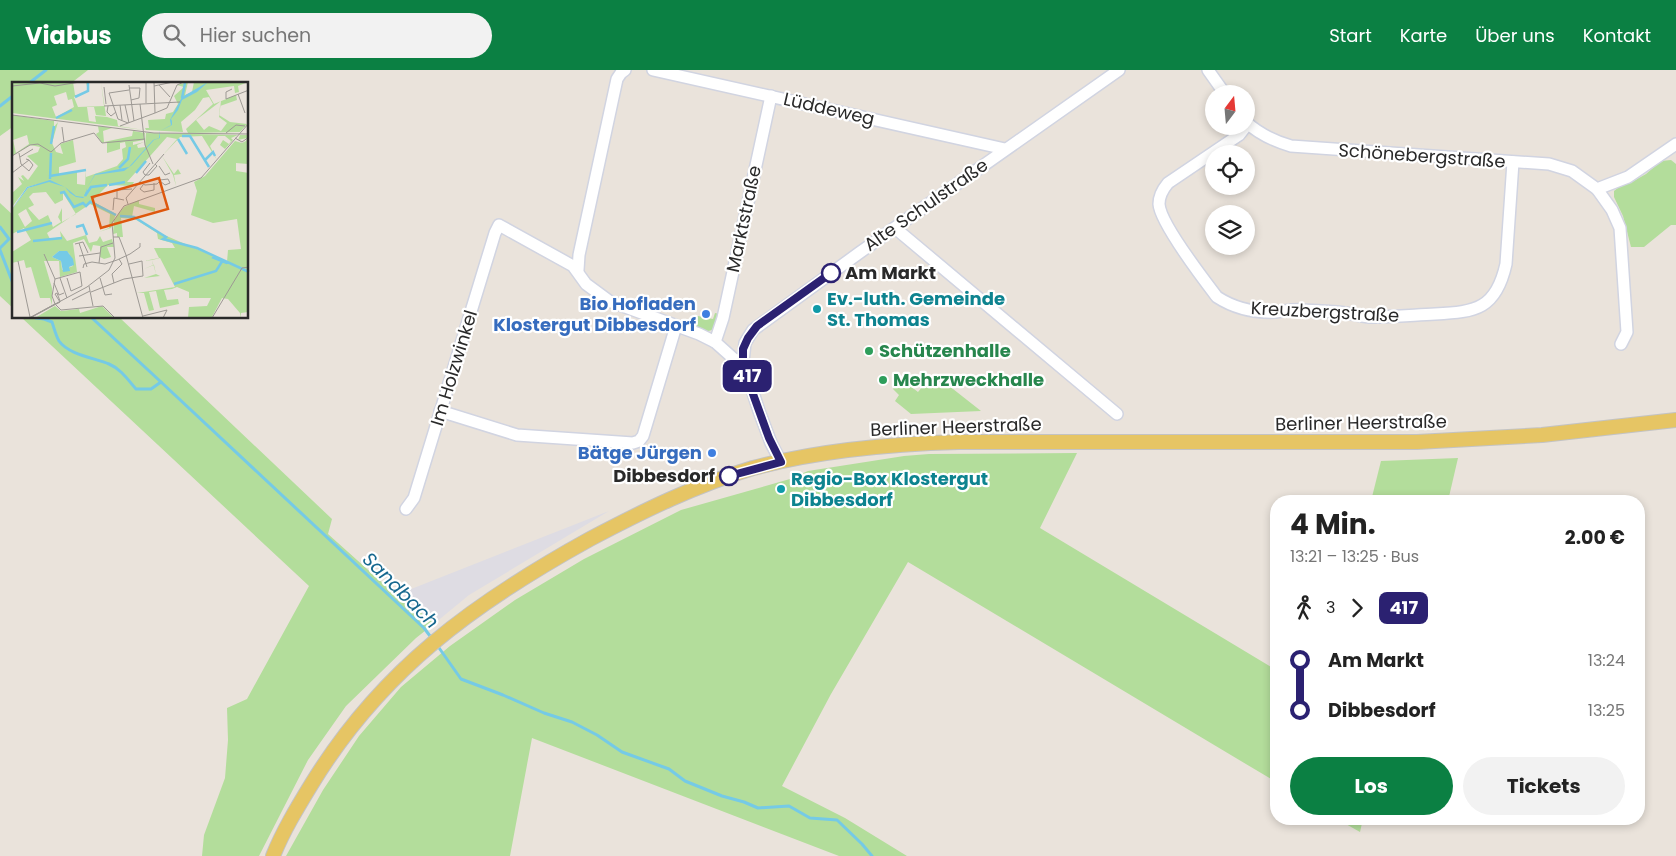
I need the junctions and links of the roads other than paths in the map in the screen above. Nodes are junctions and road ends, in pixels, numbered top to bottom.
1 (625, 70) edge
2 (653, 70) edge
3 (1120, 70) edge
4 (1208, 70) edge
5 (1219, 85) edge
6 (771, 96) junction
7 (1255, 130) edge
8 (1239, 135) edge
9 (1675, 146) edge
10 (1005, 149) junction
11 (1513, 162) junction
12 (1597, 189) junction
13 (895, 228) junction
14 (578, 270) junction
15 (676, 326) junction
16 (715, 342) junction
17 (1621, 344) dead end
18 (743, 362) junction
19 (440, 411) junction
20 (1117, 414) dead end
21 (1676, 420) edge
22 (781, 462) junction
23 (406, 509) dead end
24 (273, 856) edge

1 - 14 street
2 - 6 street, Lüddeweg
3 - 10 street, Alte Schulstraße
4 - 5 street
6 - 10 street, Lüddeweg
6 - 16 street, Marktstraße
7 - 11 street, Schönebergstraße
8 - 11 street, Kreuzbergstraße
9 - 12 street
10 - 13 street, Alte Schulstraße
11 - 12 street, Schönebergstraße
12 - 17 street, Schönebergstraße
13 - 18 street, Alte Schulstraße
13 - 20 street
14 - 15 street
14 - 19 street, Im Holzwinkel
15 - 16 street
15 - 19 street
16 - 18 street
18 - 22 street
19 - 23 street, Im Holzwinkel
21 - 22 main road, Berliner Heerstraße
22 - 24 main road, Berliner Heerstraße

